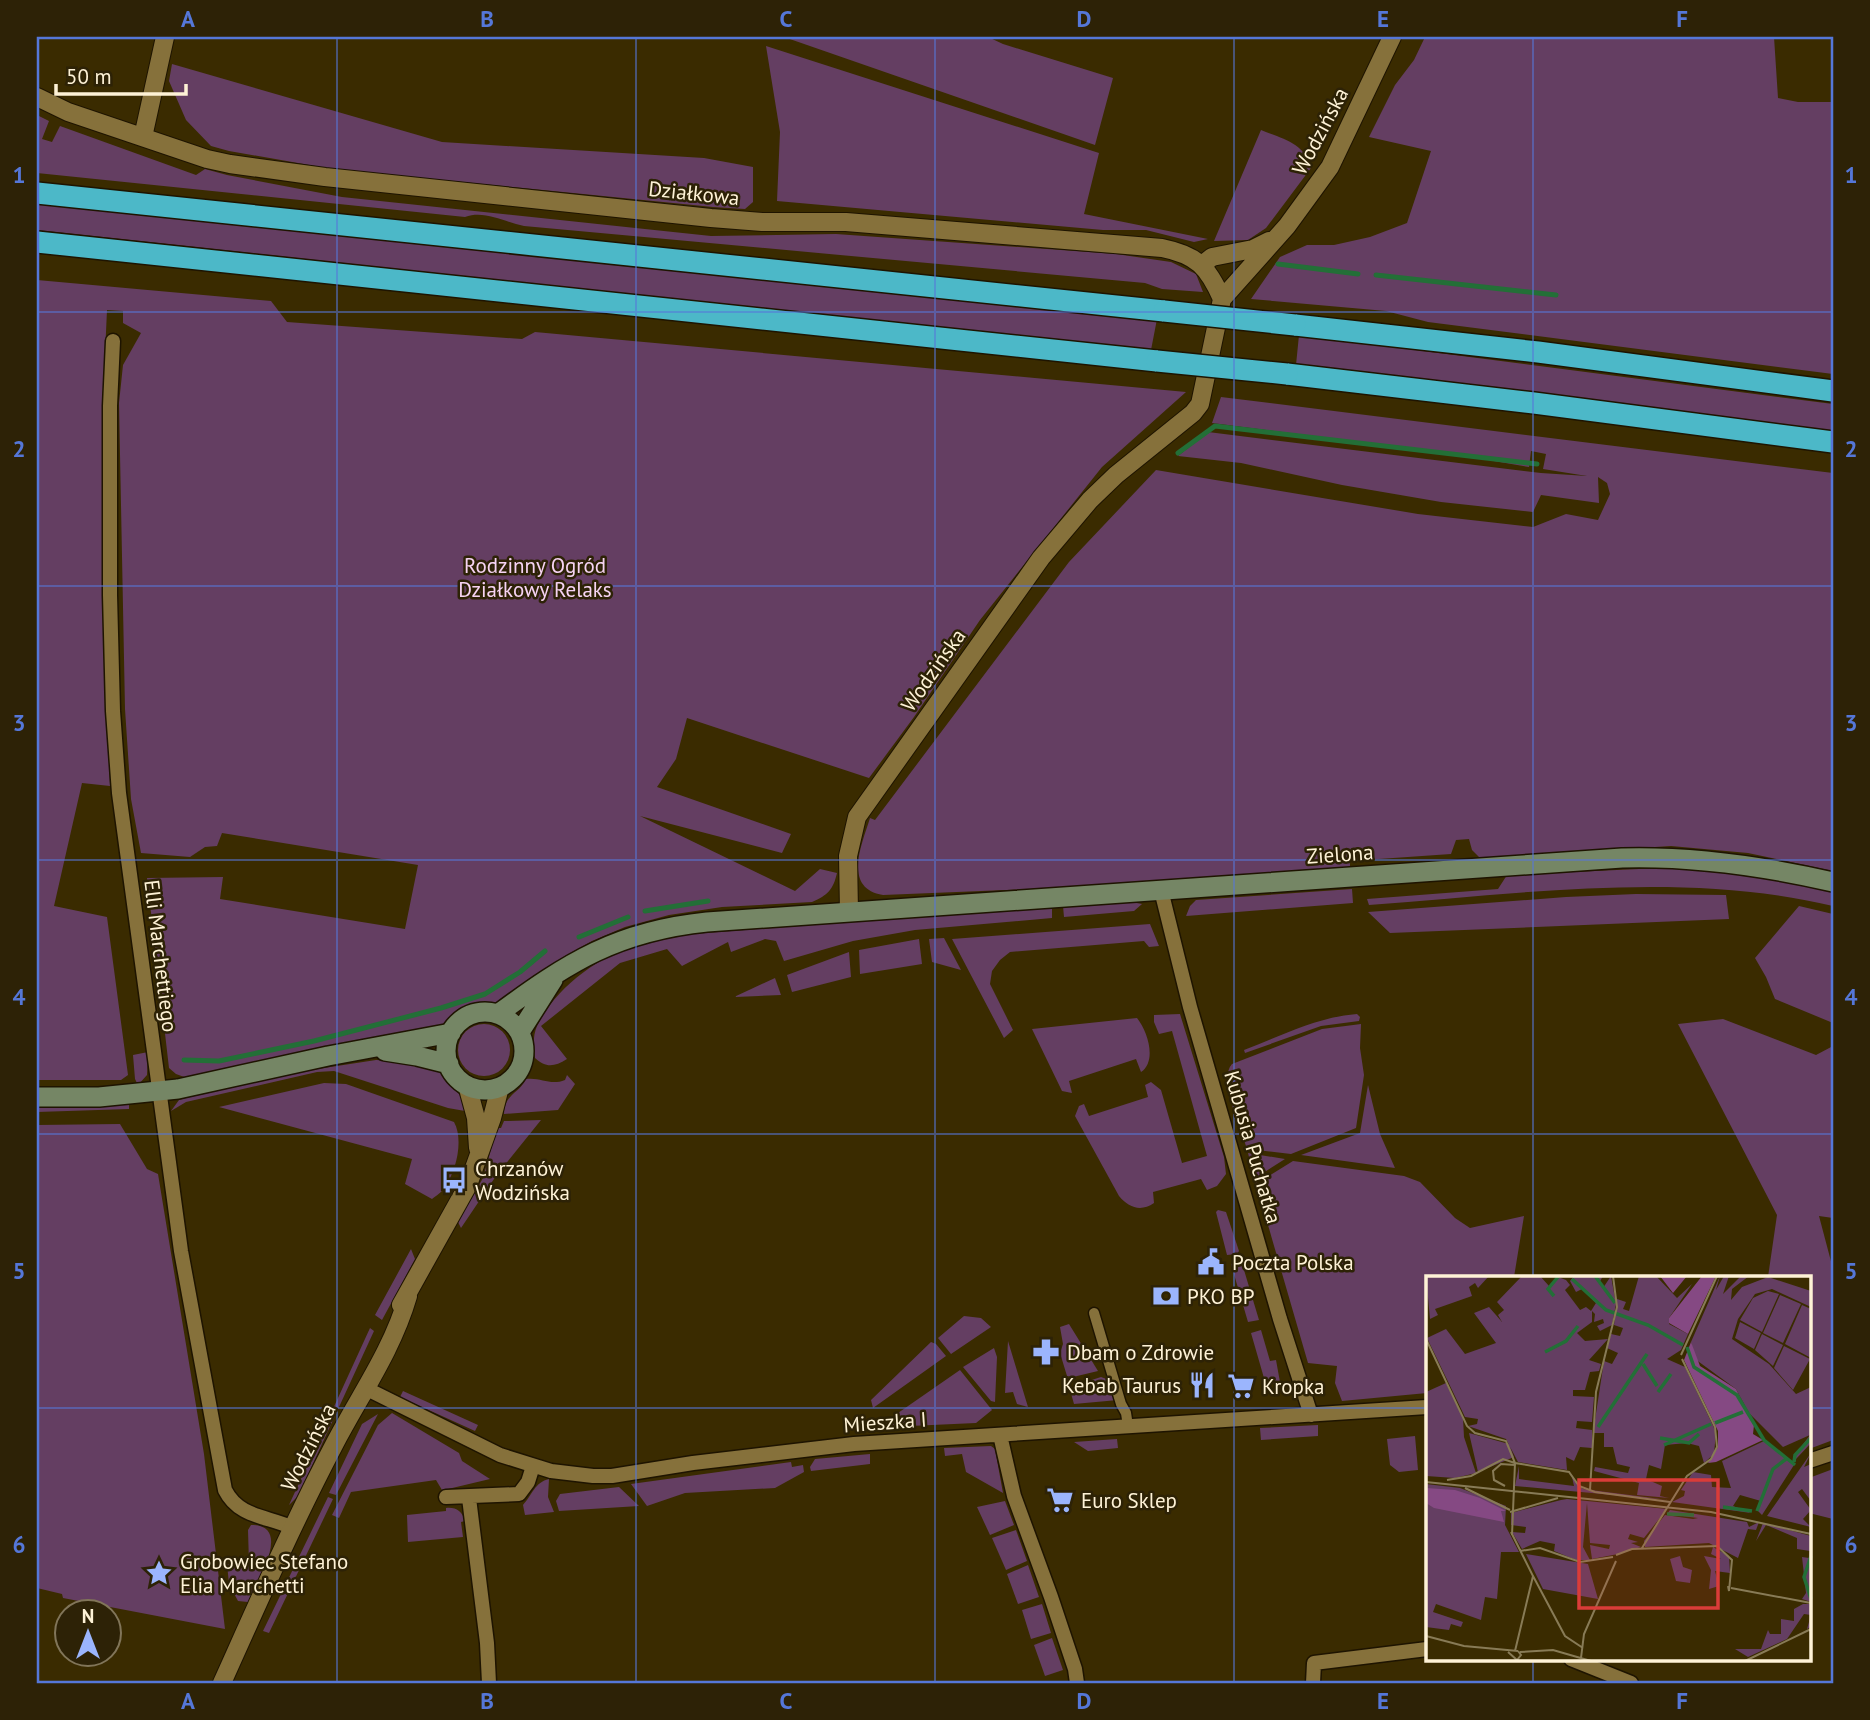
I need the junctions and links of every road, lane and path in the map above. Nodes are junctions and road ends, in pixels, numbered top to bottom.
1 (165, 37) edge
2 (1392, 37) edge
3 (37, 97) edge
4 (143, 137) junction
5 (37, 193) edge
6 (1276, 238) junction
7 (37, 242) edge
8 (1202, 265) junction
9 (1222, 299) junction
10 (113, 341) dead end
11 (1833, 391) edge
12 (1833, 442) edge
13 (1833, 882) edge
14 (1161, 890) junction
15 (849, 912) junction
16 (555, 975) junction
17 (498, 1014) junction
18 (520, 1032) junction
19 (451, 1033) junction
20 (374, 1049) junction
21 (449, 1064) junction
22 (467, 1085) junction
23 (500, 1087) junction
24 (159, 1091) junction
25 (37, 1097) edge
26 (479, 1158) junction
27 (1094, 1313) dead end
28 (365, 1388) junction
29 (1426, 1407) edge
30 (1311, 1415) junction
31 (1128, 1426) junction
32 (1000, 1435) junction
33 (1833, 1453) edge
34 (1811, 1460) edge
35 (533, 1466) junction
36 (446, 1497) dead end
37 (469, 1498) junction
38 (293, 1528) junction
39 (1426, 1648) edge
40 (1574, 1660) edge
41 (222, 1683) edge
42 (489, 1683) edge
43 (1077, 1683) edge
44 (1313, 1683) edge
45 (1631, 1683) edge

1 - 4 street
2 - 6 street, Wodzińska
3 - 4 street, Działkowa
4 - 8 street, Działkowa
5 - 11 highway, bridge
6 - 8 street, Wodzińska
6 - 9 street, Wodzińska
7 - 12 highway, bridge
8 - 9 street
9 - 15 street, Wodzińska
10 - 24 street, Elli Marchettiego
13 - 14 main road, Zielona
14 - 15 main road, Zielona
14 - 30 street, Kubusia Puchatka
15 - 16 main road
16 - 17 main road
16 - 18 main road
17 - 18 main road
17 - 19 main road
18 - 23 main road
19 - 20 main road
19 - 21 main road
20 - 21 main road
20 - 24 main road
21 - 22 main road
22 - 23 main road
22 - 26 street, Wodzińska
23 - 26 street, Wodzińska
24 - 25 main road
24 - 38 street, Elli Marchettiego
26 - 28 street, Wodzińska
27 - 31 street
28 - 35 street, Mieszka I
28 - 38 street, Wodzińska
29 - 30 street, Mieszka I
30 - 31 street, Mieszka I
31 - 32 street, Mieszka I
32 - 35 street, Mieszka I
32 - 43 street
33 - 34 street
35 - 37 street
36 - 37 street
37 - 42 street
38 - 41 street, Wodzińska
39 - 44 street
40 - 45 street

